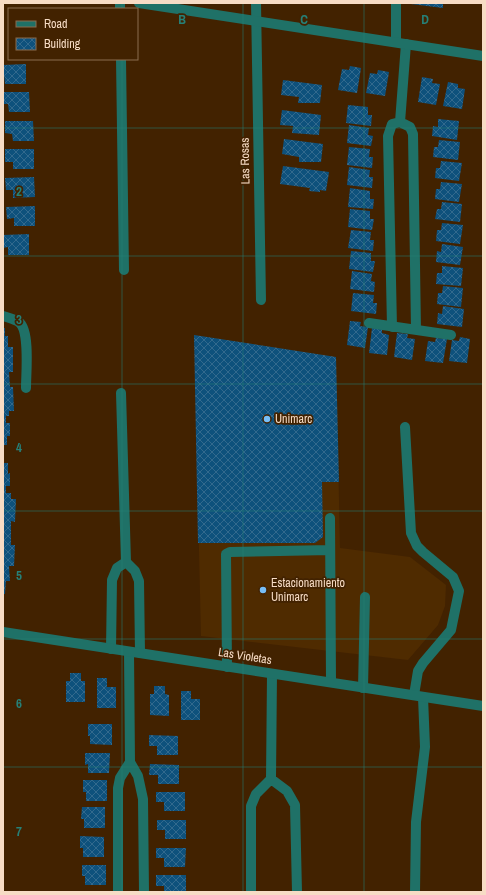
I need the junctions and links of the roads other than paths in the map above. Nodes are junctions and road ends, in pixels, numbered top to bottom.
1 (139, 3) edge
2 (256, 3) edge
3 (396, 3) edge
4 (256, 21) junction
5 (401, 43) junction
6 (483, 56) edge
7 (121, 60) edge
8 (400, 122) junction
9 (124, 270) dead end
10 (261, 300) dead end
11 (3, 316) edge
12 (369, 323) dead end
13 (392, 327) junction
14 (416, 330) junction
15 (451, 335) dead end
16 (26, 388) dead end
17 (121, 393) dead end
18 (405, 427) dead end
19 (330, 518) dead end
20 (330, 550) junction
21 (126, 562) junction
22 (365, 597) dead end
23 (3, 632) edge
24 (111, 649) junction
25 (134, 652) junction
26 (227, 667) junction
27 (272, 674) junction
28 (331, 682) junction
29 (363, 688) junction
30 (418, 696) junction
31 (483, 706) edge
32 (130, 762) junction
33 (271, 779) junction
34 (118, 892) edge
35 (144, 892) edge
36 (251, 892) edge
37 (297, 892) edge
38 (415, 892) edge

1 - 4 street
2 - 4 street, Las Rosas
3 - 5 street
4 - 5 street
4 - 10 street, Las Rosas
5 - 6 street
5 - 8 street
7 - 9 street
8 - 13 street
8 - 14 street
11 - 16 street
12 - 13 street
13 - 14 street
14 - 15 street
17 - 21 street
18 - 30 street
19 - 20 street
20 - 26 street
20 - 28 street
21 - 24 street
21 - 25 street
22 - 29 street
23 - 24 street, Las Violetas
24 - 25 street, Las Violetas
25 - 26 street, Las Violetas
25 - 32 street
26 - 27 street, Las Violetas
27 - 28 street, Las Violetas
27 - 33 street
28 - 29 street, Las Violetas
29 - 30 street, Las Violetas
30 - 31 street, Las Violetas
30 - 38 street
32 - 34 street
32 - 35 street
33 - 36 street
33 - 37 street

